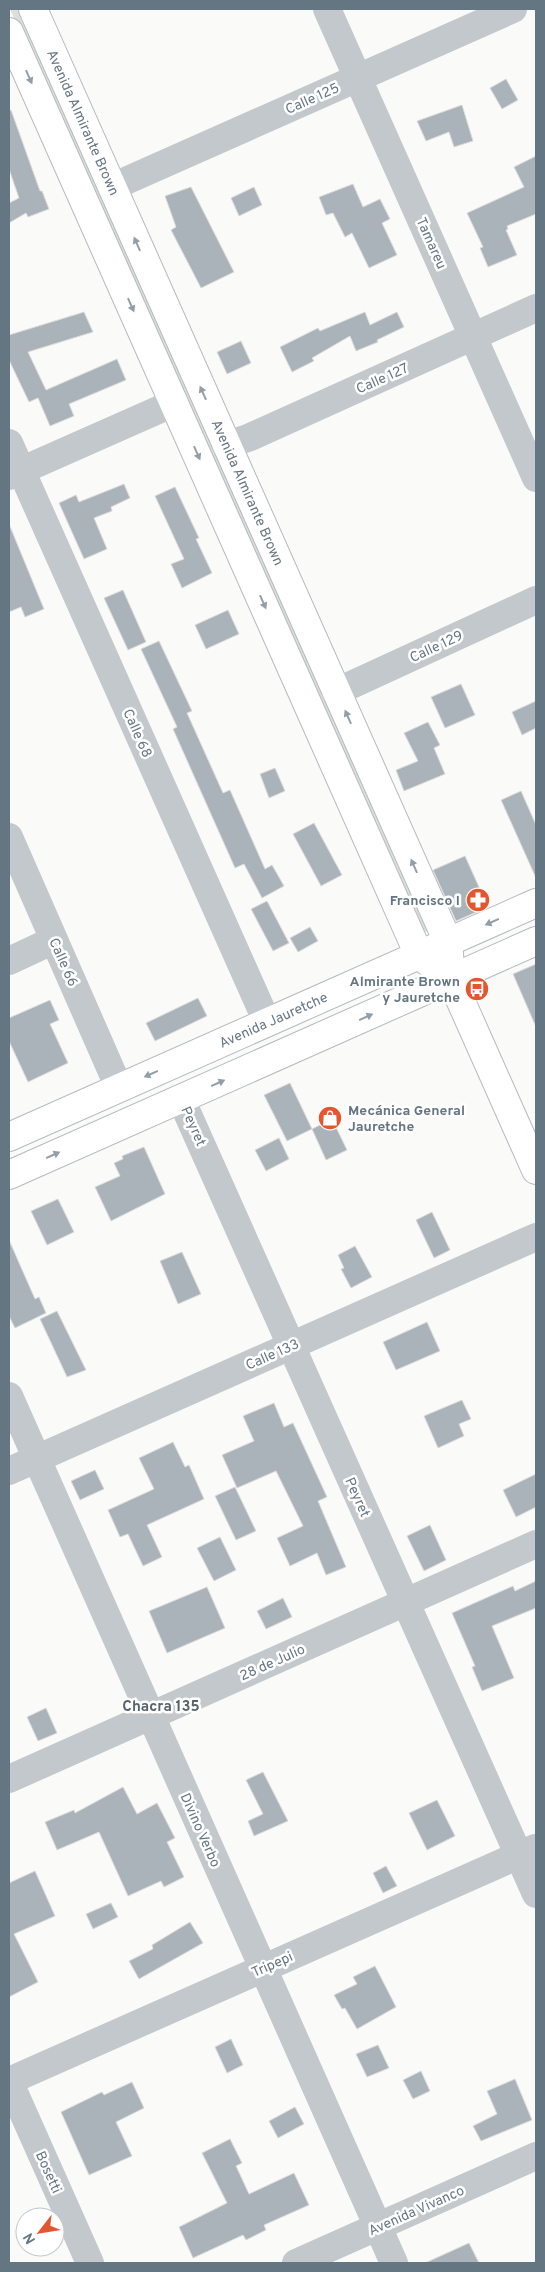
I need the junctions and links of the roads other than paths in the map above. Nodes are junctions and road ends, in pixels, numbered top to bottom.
1 (33, 9) edge
2 (327, 9) edge
3 (513, 9) edge
4 (9, 32) edge
5 (358, 78) junction
6 (112, 187) junction
7 (536, 308) edge
8 (474, 336) junction
9 (174, 403) junction
10 (9, 443) edge
11 (226, 445) junction
12 (15, 474) edge
13 (536, 478) edge
14 (536, 600) edge
15 (336, 692) junction
16 (9, 836) edge
17 (536, 903) edge
18 (54, 940) junction
19 (536, 941) edge
20 (448, 942) junction
21 (419, 955) junction
22 (9, 960) edge
23 (451, 979) junction
24 (267, 1022) junction
25 (119, 1088) junction
26 (181, 1099) junction
27 (9, 1137) edge
28 (536, 1170) edge
29 (9, 1175) edge
30 (536, 1237) edge
31 (291, 1346) junction
32 (9, 1396) edge
33 (37, 1459) junction
34 (9, 1471) edge
35 (536, 1544) edge
36 (405, 1603) junction
37 (151, 1716) junction
38 (9, 1779) edge
39 (528, 1851) edge
40 (536, 1894) edge
41 (263, 1968) junction
42 (9, 2081) edge
43 (536, 2156) edge
44 (378, 2227) junction
45 (90, 2263) edge
46 (296, 2263) edge
47 (394, 2263) edge

1 - 6 main road, Avenida Almirante Brown
2 - 5 street, Tamareu
3 - 5 street, Calle 125
4 -> 9 main road, Avenida Almirante Brown
5 - 6 street, Calle 125
5 - 8 street, Tamareu
11 -> 6 main road, Avenida Almirante Brown
7 - 8 street, Calle 127
8 - 11 street, Calle 127
8 - 13 street, Tamareu
9 - 12 street
9 -> 21 main road, Avenida Almirante Brown
10 - 12 street, Calle 68
11 - 15 main road, Avenida Almirante Brown
12 - 24 street, Calle 68
14 - 15 street, Calle 129
20 -> 15 main road, Avenida Almirante Brown
16 - 18 street, Calle 66
17 -> 20 main road, Avenida Jauretche
18 - 22 street
18 - 25 street, Calle 66
19 - 23 main road
20 - 21 main road, Avenida Jauretche
20 - 23 main road, Avenida Almirante Brown
21 - 23 main road, Avenida Almirante Brown
21 - 24 main road, Avenida Jauretche
26 -> 23 main road
23 - 28 main road, Avenida Almirante Brown
24 -> 25 main road, Avenida Jauretche
25 - 27 main road, Avenida Jauretche
29 -> 26 main road
26 - 31 street, Peyret
30 - 31 street, Calle 133
31 - 33 street, Calle 133
31 - 36 street, Peyret
32 - 33 street, Divino Verbo
33 - 34 street, Calle 133
33 - 37 street, Divino Verbo
35 - 36 street, 28 de Julio
36 - 37 street, 28 de Julio
36 - 39 street, Peyret
37 - 38 street, 28 de Julio
37 - 41 street, Divino Verbo
39 - 40 street, Peyret
39 - 41 street, Tripepi
41 - 42 street, Tripepi
41 - 44 street, Divino Verbo
42 - 45 street, Bosetti
43 - 44 street, Avenida Vivanco
44 - 46 street, Avenida Vivanco
44 - 47 street, Divino Verbo

